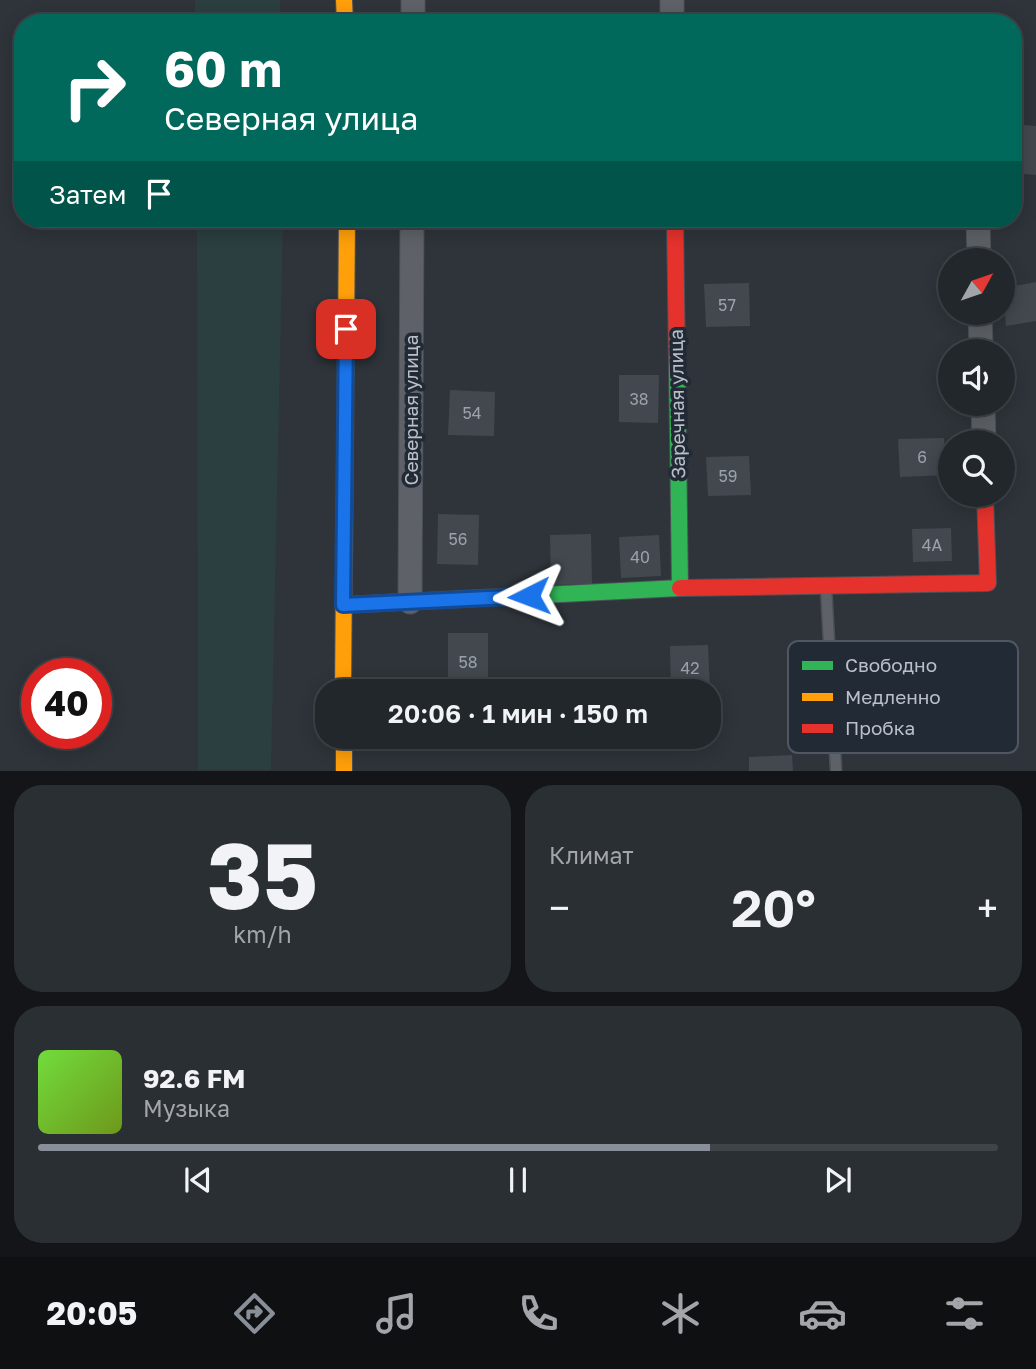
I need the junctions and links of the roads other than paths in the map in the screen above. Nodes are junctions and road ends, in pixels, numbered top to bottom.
1 (347, 228) edge
2 (412, 228) edge
3 (675, 228) edge
4 (978, 228) edge
5 (979, 248) edge
6 (985, 507) edge
7 (826, 584) junction
8 (680, 588) junction
9 (410, 602) junction
10 (343, 605) junction
11 (829, 641) edge
12 (343, 679) edge
13 (344, 749) edge
14 (344, 771) edge

1 - 10 street
2 - 9 street, Северная улица
3 - 8 street, Заречная улица
4 - 5 street
6 - 7 street
7 - 8 street
7 - 11 lane
8 - 9 street
9 - 10 street
10 - 12 street
13 - 14 street

